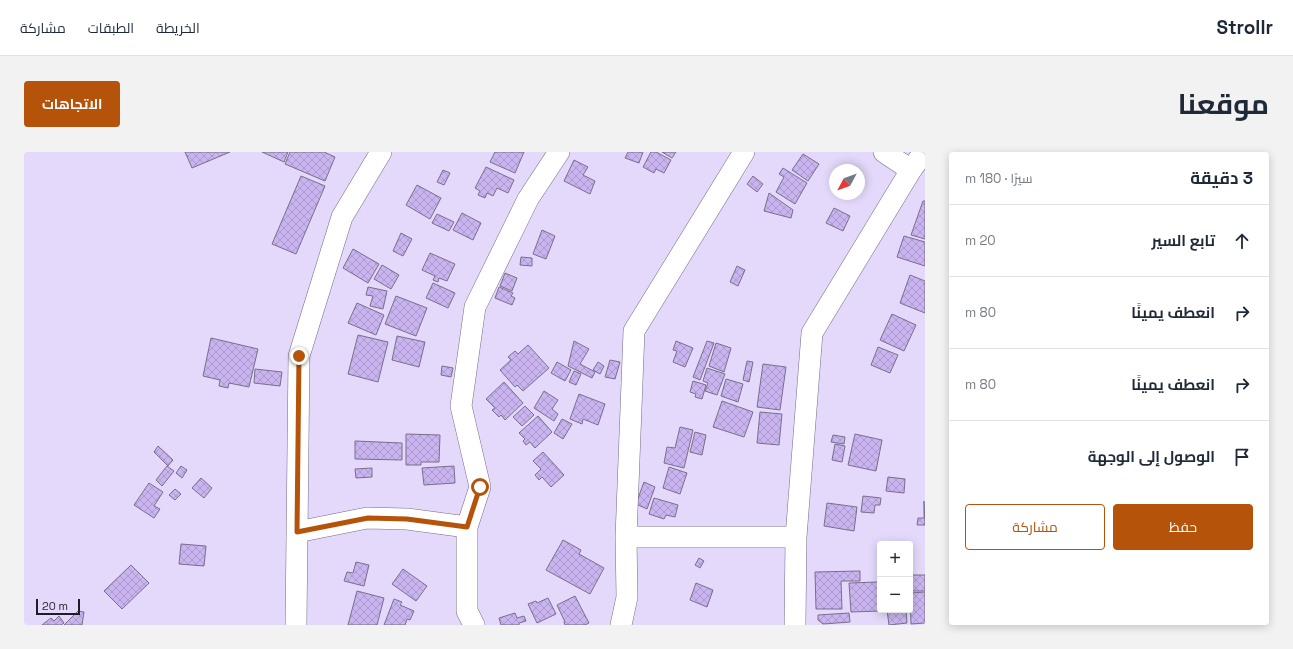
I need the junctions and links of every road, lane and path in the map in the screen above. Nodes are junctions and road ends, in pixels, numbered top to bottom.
1 (381, 152) edge
2 (559, 152) edge
3 (744, 152) edge
4 (884, 152) edge
5 (924, 152) edge
6 (911, 170) junction
7 (467, 527) junction
8 (297, 532) junction
9 (626, 537) junction
10 (796, 537) junction
11 (296, 625) edge
12 (474, 625) edge
13 (621, 625) edge
14 (795, 625) edge

1 - 8 street
2 - 7 street
3 - 9 street
4 - 6 street
5 - 6 street
6 - 10 street
7 - 8 street
7 - 12 street
8 - 11 street
9 - 10 street
9 - 13 street
10 - 14 street

